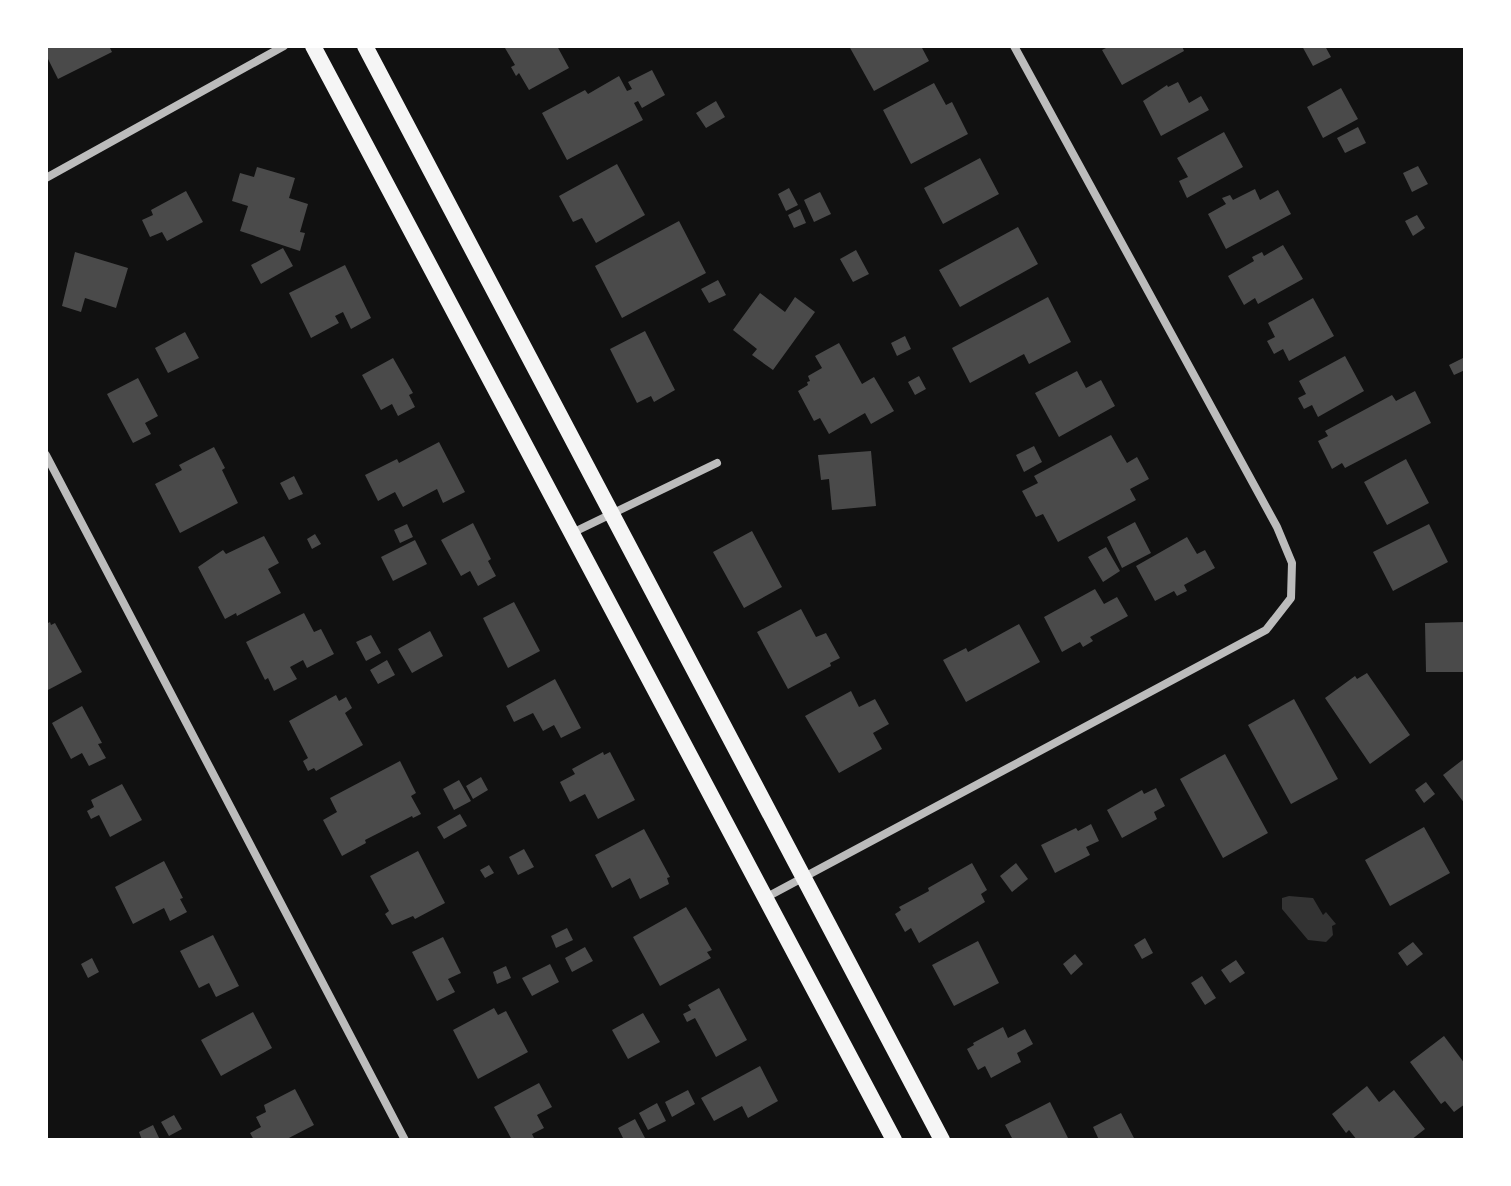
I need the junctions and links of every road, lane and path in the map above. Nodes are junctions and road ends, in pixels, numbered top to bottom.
1 (284, 46) edge
2 (313, 46) edge
3 (365, 46) edge
4 (1014, 46) edge
5 (46, 178) edge
6 (46, 455) edge
7 (717, 463) dead end
8 (610, 513) junction
9 (572, 533) junction
10 (805, 878) junction
11 (765, 898) junction
12 (405, 1140) edge
13 (894, 1140) edge
14 (942, 1140) edge

1 - 5 street
2 - 9 main road
3 - 8 main road
4 - 10 street
6 - 12 street
7 - 8 street
8 - 9 street
8 - 10 main road
9 - 11 main road
10 - 11 street
10 - 14 main road
11 - 13 main road

